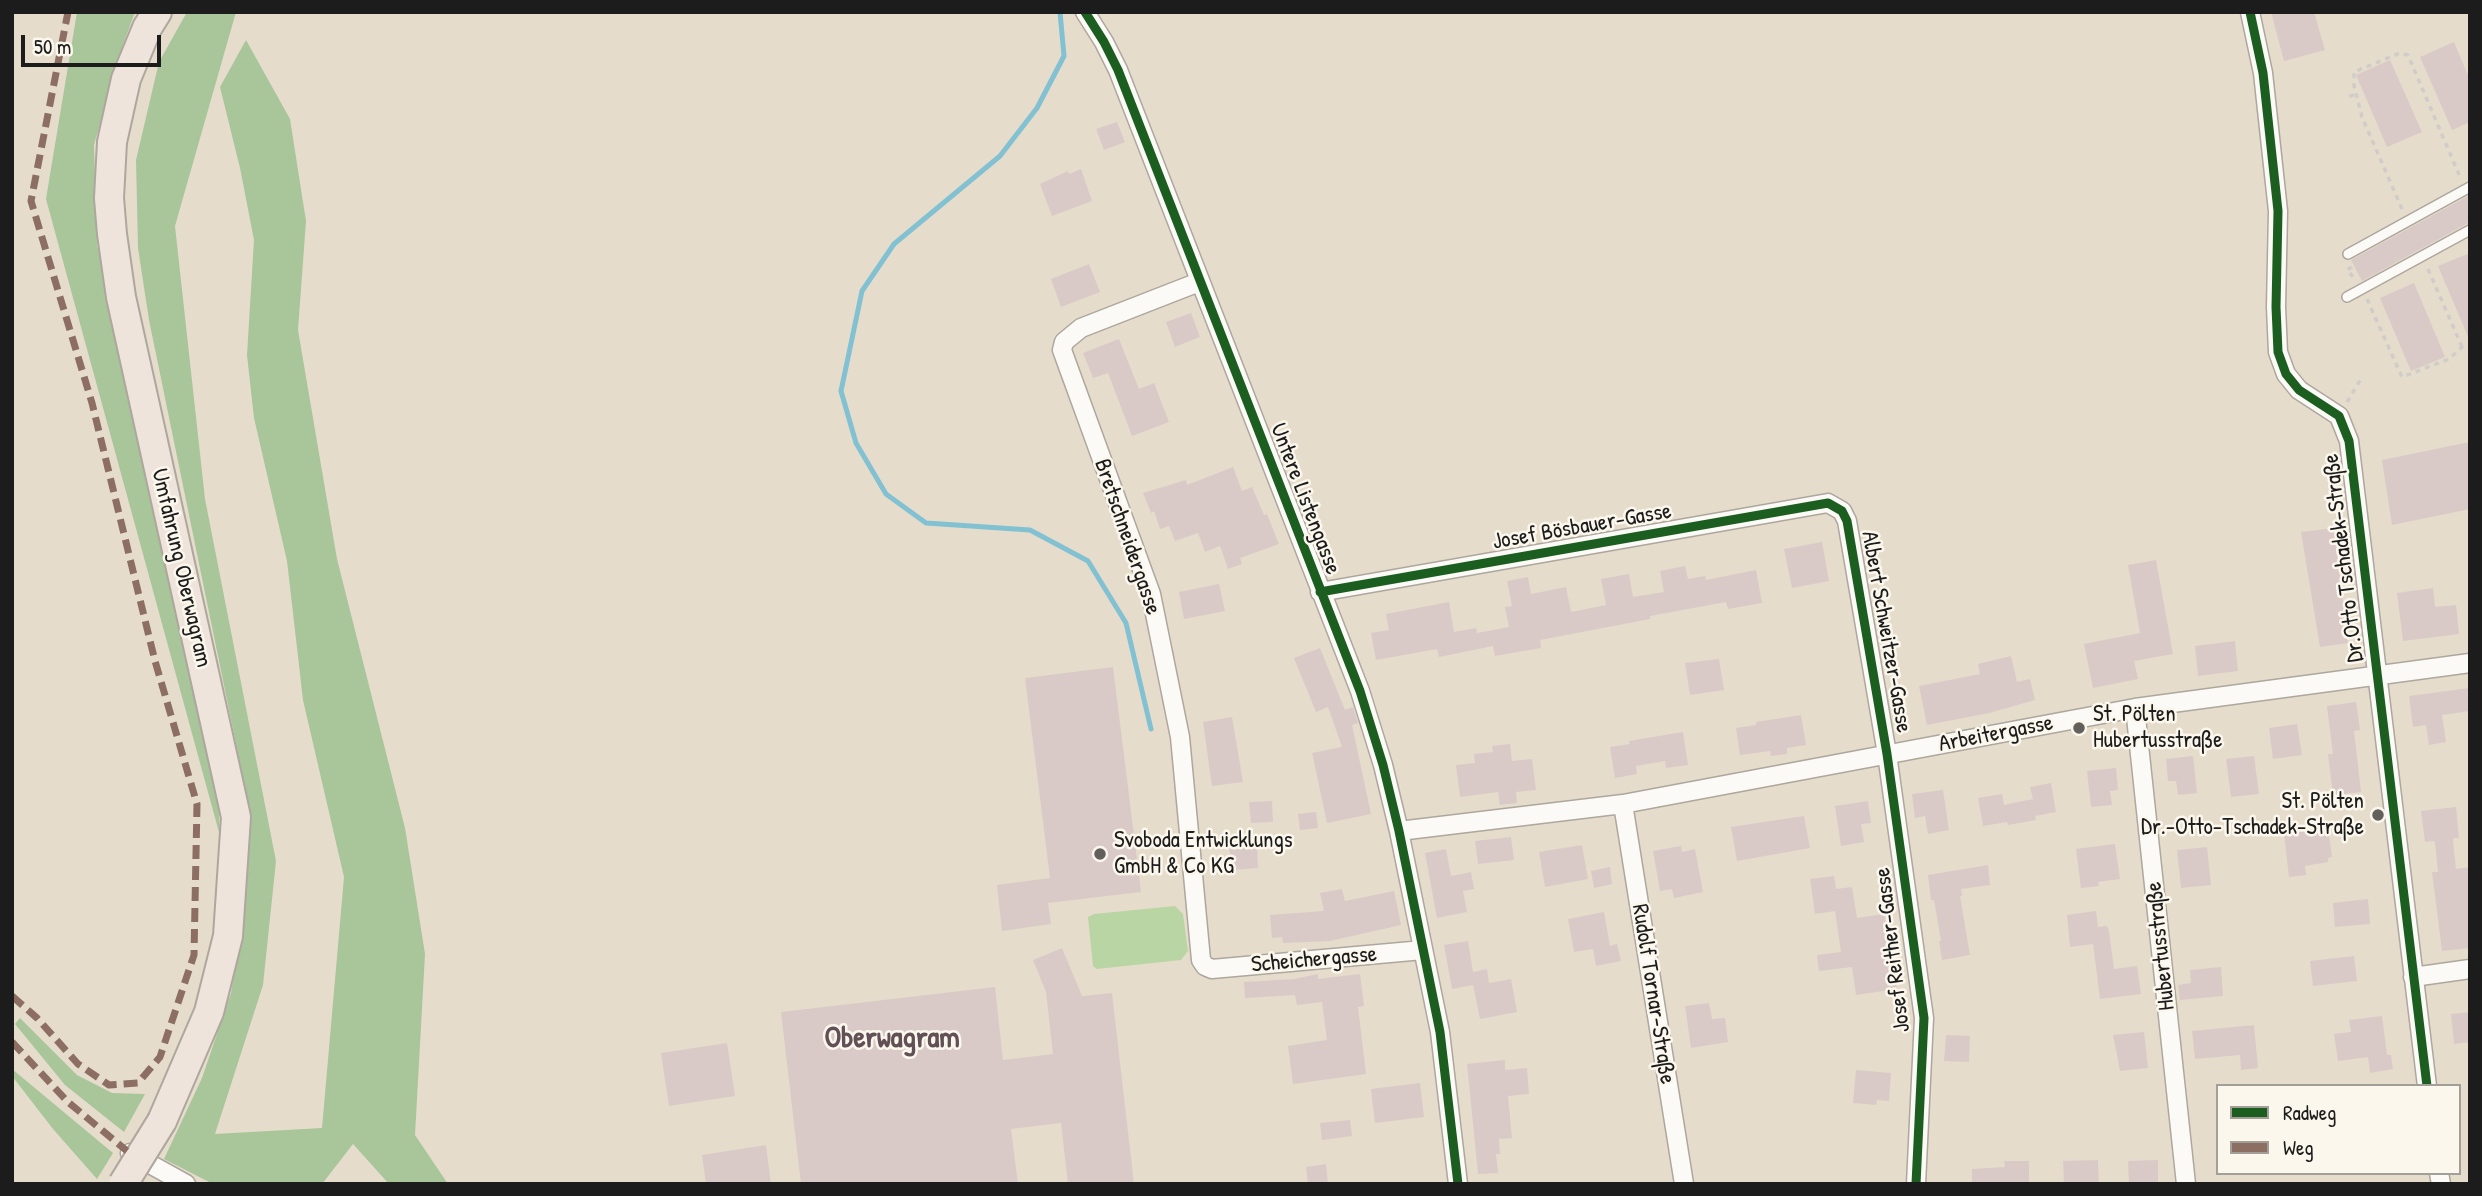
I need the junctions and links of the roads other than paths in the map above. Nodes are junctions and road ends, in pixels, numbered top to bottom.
1 (157, 12) edge
2 (1085, 12) edge
3 (2250, 12) edge
4 (2467, 188) edge
5 (2470, 230) edge
6 (2348, 254) dead end
7 (1199, 282) junction
8 (2347, 297) dead end
9 (1845, 516) joint
10 (1320, 592) junction
11 (2470, 663) edge
12 (2377, 674) junction
13 (2136, 708) junction
14 (1887, 754) junction
15 (1623, 804) junction
16 (1399, 831) junction
17 (1423, 950) junction
18 (1205, 966) joint
19 (2470, 969) edge
20 (2413, 977) junction
21 (2427, 1084) edge
22 (127, 1151) dead end
23 (123, 1184) edge
24 (186, 1184) edge
25 (1458, 1184) edge
26 (1684, 1184) edge
27 (1916, 1184) edge
28 (2186, 1184) edge

1 - 23 main road, Umfahrung Oberwagram, bridge
2 - 7 street, Untere Listengasse
3 - 12 street, Dr.Otto Tschadek-Straße
4 - 6 lane
5 - 8 lane
7 - 10 street, Untere Listengasse
7 - 18 street, Bretschneidergasse
9 - 10 street, Josef Bösbauer-Gasse
9 - 14 street, Albert Schweitzer-Gasse
10 - 16 street, Untere Listengasse
11 - 12 street, Arbeitergasse
12 - 13 street, Arbeitergasse
12 - 20 street, Dr.Otto Tschadek-Straße
13 - 14 street, Arbeitergasse
13 - 28 street, Hubertusstraße
14 - 15 street, Arbeitergasse
14 - 27 street, Josef Reither-Gasse
15 - 16 street, Arbeitergasse
15 - 26 street, Rudolf Tornar-Straße
16 - 17 street, Untere Listengasse
17 - 18 street, Scheichergasse
17 - 25 street, Untere Listengasse
19 - 20 street
20 - 21 street, Dr.Otto Tschadek-Straße
22 - 24 street

